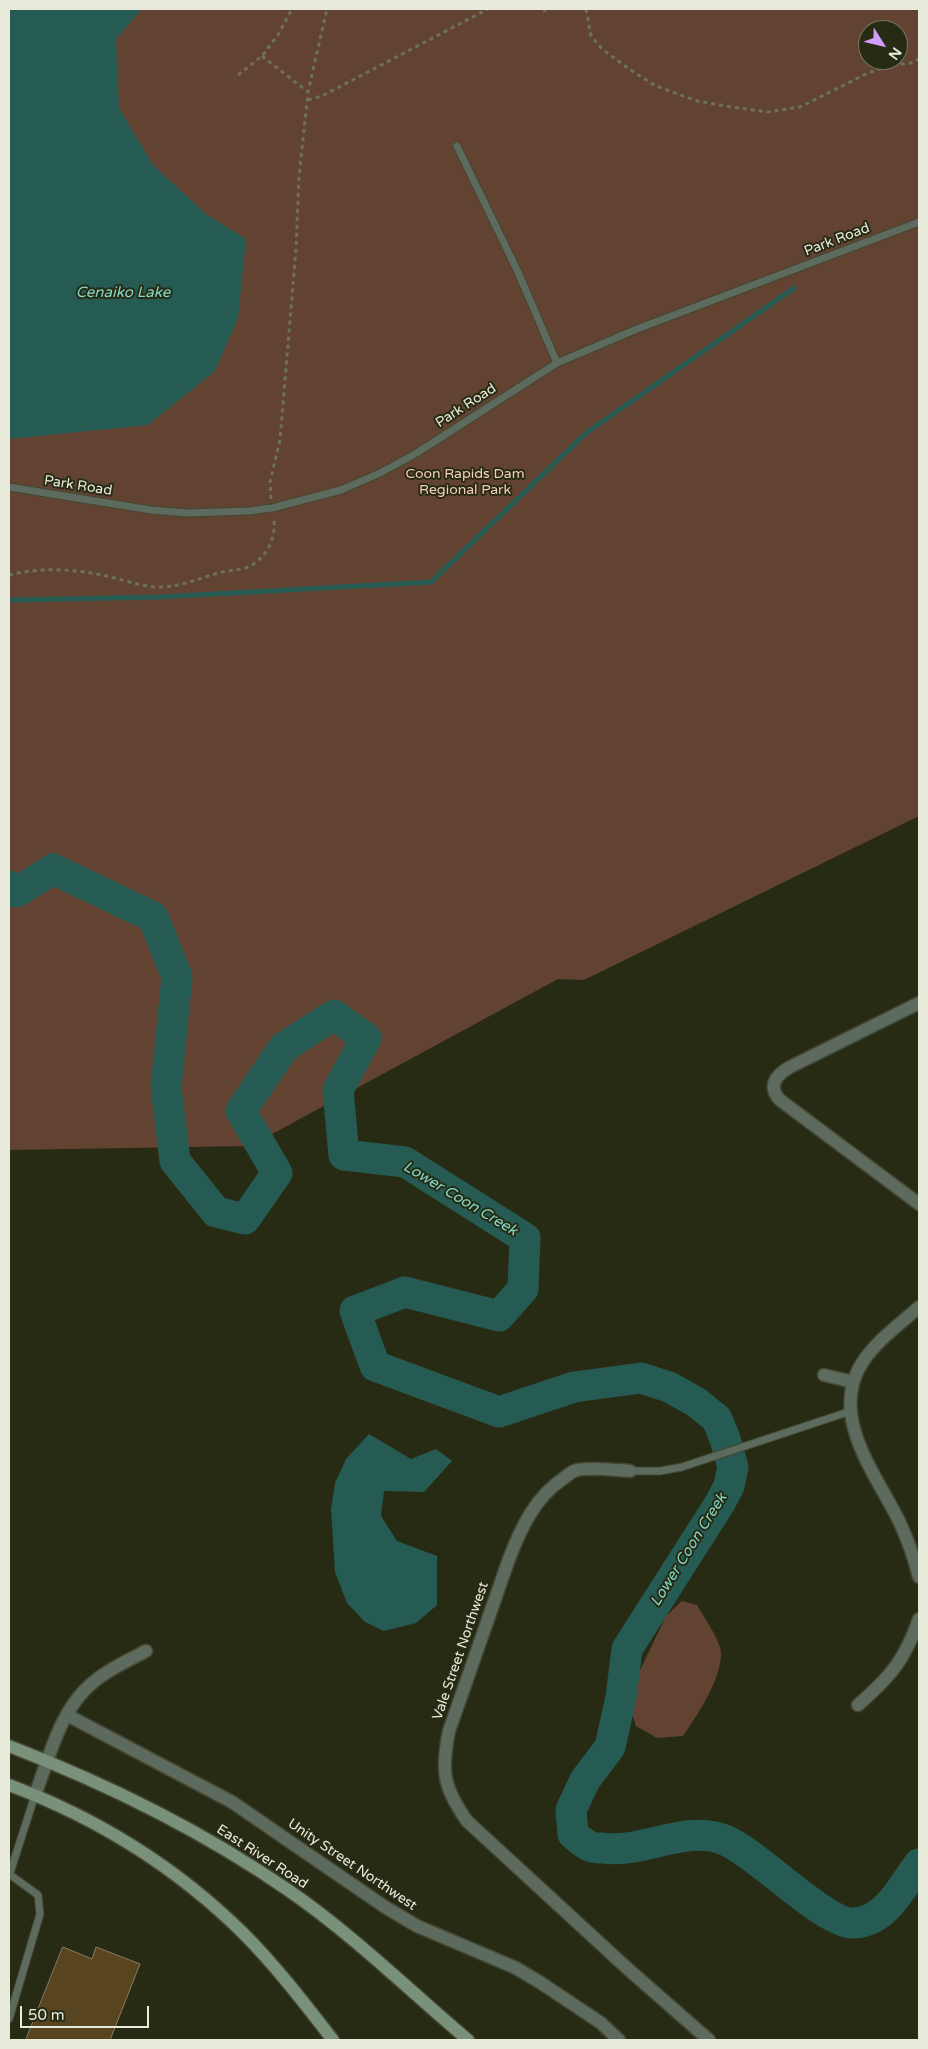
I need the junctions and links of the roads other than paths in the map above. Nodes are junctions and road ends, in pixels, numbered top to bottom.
1 (457, 146) dead end
2 (919, 222) edge
3 (557, 363) junction
4 (9, 487) edge
5 (919, 1003) edge
6 (919, 1204) edge
7 (919, 1307) edge
8 (824, 1376) dead end
9 (853, 1382) junction
10 (851, 1411) junction
11 (630, 1471) joint
12 (919, 1577) edge
13 (919, 1619) edge
14 (146, 1651) dead end
15 (858, 1705) dead end
16 (67, 1715) junction
17 (9, 1746) edge
18 (48, 1761) junction
19 (9, 1785) edge
20 (35, 1794) junction
21 (9, 1875) edge
22 (9, 2020) edge
23 (334, 2040) edge
24 (468, 2040) edge
25 (619, 2040) edge
26 (706, 2040) edge

1 - 3 lane
2 - 3 lane, Park Road
3 - 4 lane, Park Road
5 - 6 street
7 - 9 street
8 - 9 street
9 - 10 street
10 - 11 lane, Vale Street Northwest
10 - 12 street
11 - 26 street, Vale Street Northwest
13 - 15 street
14 - 16 street
16 - 18 street
16 - 25 street, Unity Street Northwest
17 - 18 main road, East River Road
18 - 20 street
18 - 24 main road, East River Road
19 - 20 main road
20 - 21 lane
20 - 23 main road
21 - 22 lane

